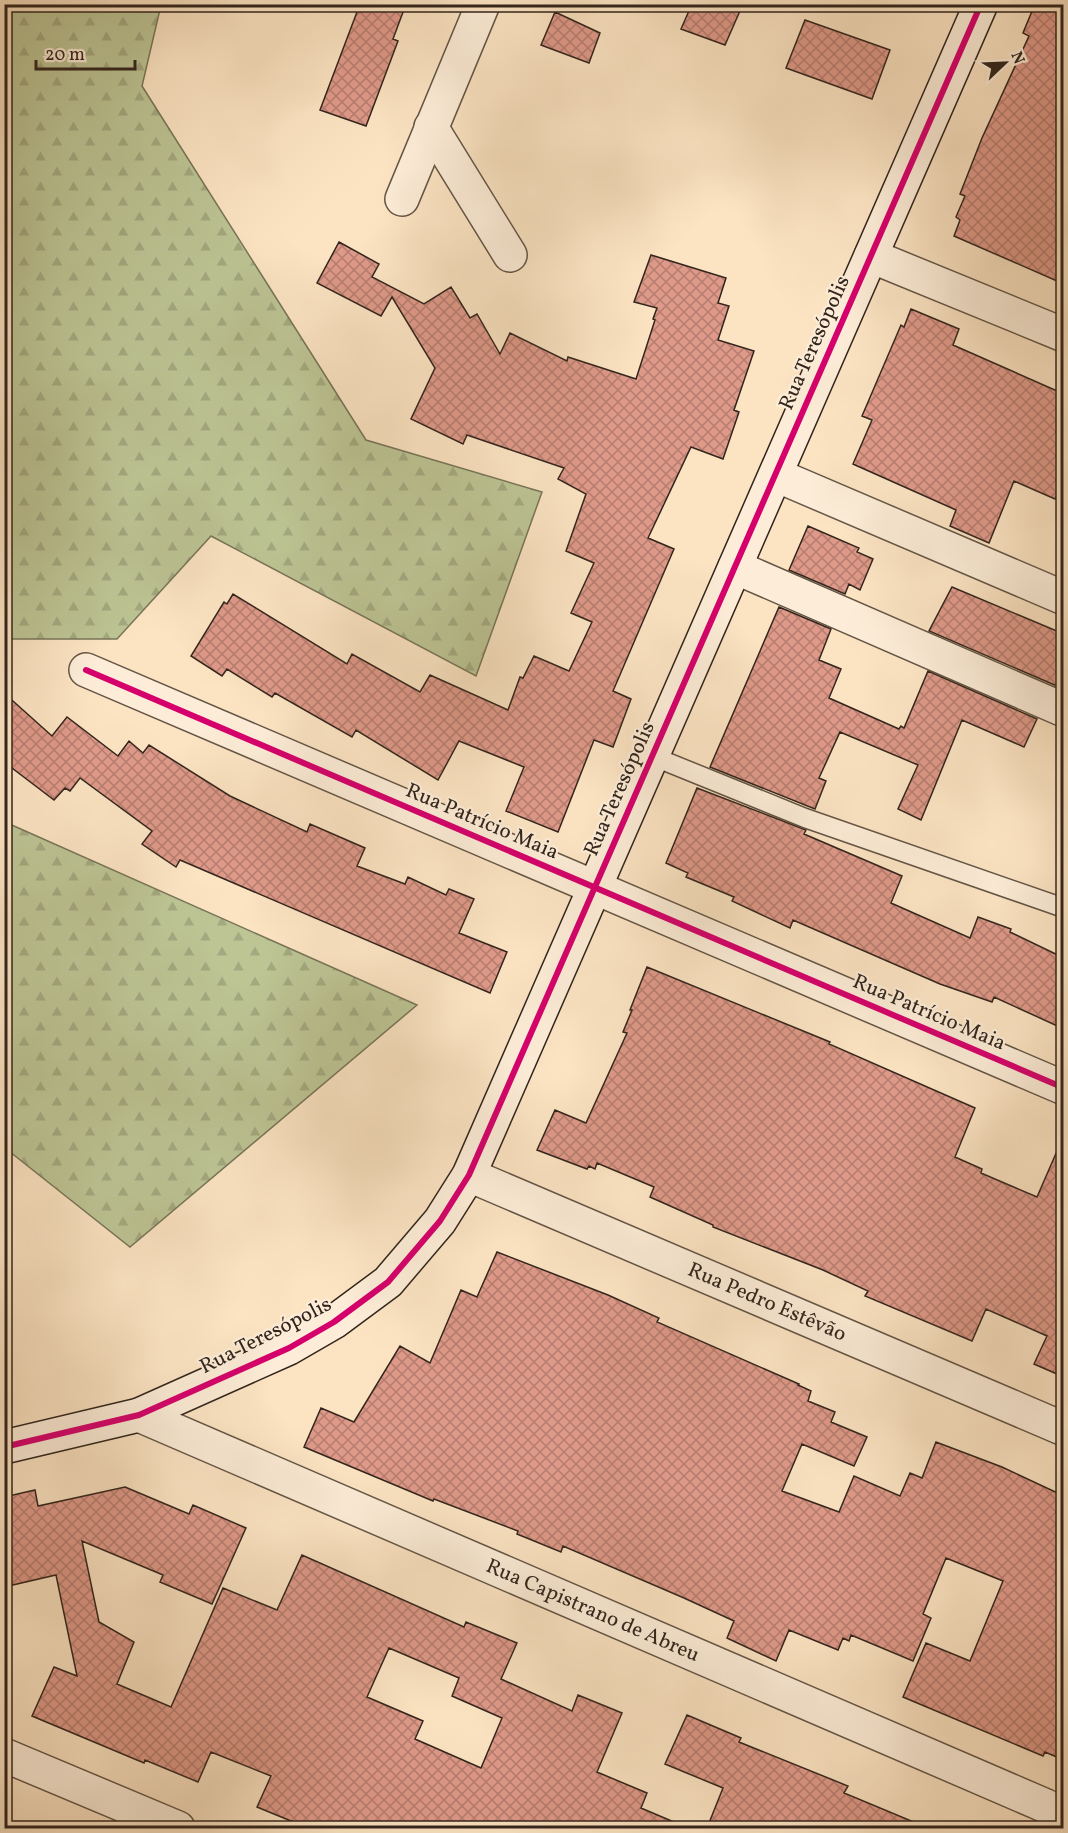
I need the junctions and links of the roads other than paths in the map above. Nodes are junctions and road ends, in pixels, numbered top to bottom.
1 (483, 4) edge
2 (981, 4) edge
3 (431, 127) junction
4 (402, 199) dead end
5 (510, 255) dead end
6 (871, 256) junction
7 (1064, 335) edge
8 (776, 475) junction
9 (735, 567) junction
10 (1064, 598) edge
11 (86, 670) dead end
12 (1064, 710) edge
13 (652, 756) junction
14 (595, 888) junction
15 (1064, 908) edge
16 (1064, 1088) edge
17 (469, 1175) junction
18 (139, 1414) junction
19 (1064, 1429) edge
20 (4, 1448) edge
21 (4, 1755) edge
22 (1055, 1813) edge
23 (178, 1828) edge

1 - 3 street
2 - 6 street, Rua Teresópolis
3 - 4 street
3 - 5 street
6 - 7 street
6 - 8 street, Rua Teresópolis
8 - 9 street, Rua Teresópolis
8 - 10 street
9 - 12 street
9 - 13 street, Rua Teresópolis
11 - 14 street, Rua Patrício Maia
13 - 14 street, Rua Teresópolis
13 - 15 lane
14 - 16 street, Rua Patrício Maia
14 - 17 street, Rua Teresópolis
17 - 18 street, Rua Teresópolis
17 - 19 street, Rua Pedro Estêvão
18 - 20 street, Rua Teresópolis
18 - 22 street, Rua Capistrano de Abreu
21 - 23 street

